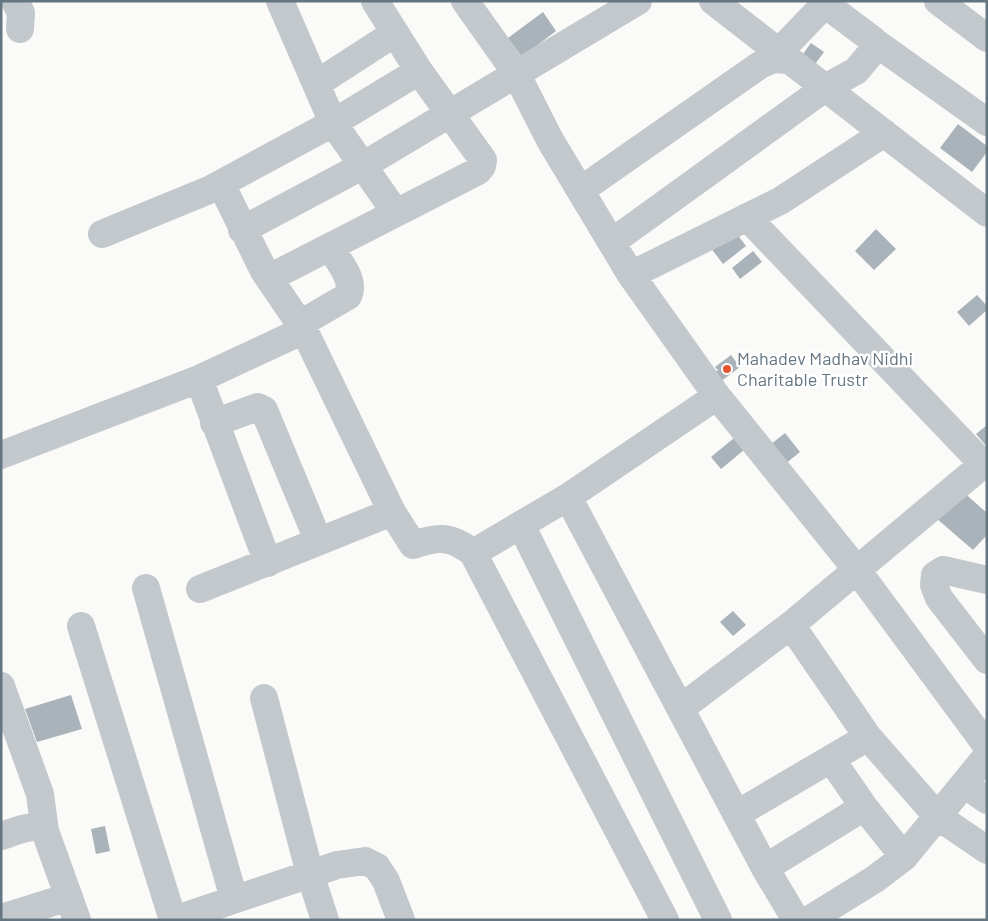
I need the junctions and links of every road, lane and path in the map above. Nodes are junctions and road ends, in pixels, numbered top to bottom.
1 (15, 1) edge
2 (280, 1) edge
3 (375, 1) edge
4 (465, 1) edge
5 (638, 1) edge
6 (713, 1) edge
7 (938, 1) edge
8 (20, 29) dead end
9 (395, 33) junction
10 (987, 38) edge
11 (876, 43) junction
12 (782, 57) junction
13 (419, 72) junction
14 (516, 73) junction
15 (316, 84) junction
16 (825, 88) junction
17 (449, 115) junction
18 (987, 122) edge
19 (333, 123) junction
20 (884, 133) junction
21 (364, 165) junction
22 (221, 184) junction
23 (581, 190) junction
24 (987, 213) edge
25 (396, 214) junction
26 (747, 217) junction
27 (242, 230) junction
28 (102, 234) dead end
29 (612, 242) junction
30 (330, 247) junction
31 (631, 274) junction
32 (269, 278) junction
33 (302, 327) junction
34 (198, 379) junction
35 (717, 396) junction
36 (214, 423) junction
37 (1, 455) edge
38 (985, 463) edge
39 (568, 497) junction
40 (392, 512) junction
41 (521, 525) junction
42 (318, 540) junction
43 (473, 553) junction
44 (268, 563) junction
45 (857, 570) junction
46 (987, 580) edge
47 (146, 588) dead end
48 (200, 588) dead end
49 (791, 625) junction
50 (81, 626) dead end
51 (986, 657) edge
52 (1, 686) edge
53 (264, 698) dead end
54 (681, 708) junction
55 (868, 737) junction
56 (987, 746) edge
57 (987, 756) edge
58 (831, 759) junction
59 (964, 784) junction
60 (987, 800) edge
61 (864, 808) junction
62 (736, 814) junction
63 (937, 816) junction
64 (45, 831) junction
65 (1, 836) edge
66 (987, 850) edge
67 (904, 856) junction
68 (765, 868) junction
69 (310, 874) junction
70 (234, 899) junction
71 (73, 908) edge
72 (1, 918) edge
73 (173, 920) edge
74 (325, 920) edge
75 (401, 920) edge
76 (665, 920) edge
77 (718, 920) edge
78 (796, 920) edge
79 (810, 920) edge

1 - 8 street
2 - 15 street
3 - 9 street
4 - 14 street
5 - 14 street
6 - 12 street
7 - 10 street
9 - 13 street
9 - 15 street
11 - 12 street
11 - 16 street
11 - 18 street
12 - 16 street
12 - 23 street
13 - 17 street
13 - 19 street
14 - 17 street
14 - 23 street
15 - 19 street
16 - 20 street
16 - 29 street
17 - 21 street
17 - 25 street
19 - 21 street
19 - 22 street
20 - 24 street
20 - 26 street
21 - 25 street
21 - 27 street
22 - 27 street
22 - 28 street
23 - 29 street
25 - 30 street
26 - 31 street
26 - 38 street
27 - 32 street
29 - 31 street
30 - 32 street
30 - 33 street
31 - 35 street
32 - 33 street
33 - 34 street
33 - 40 street
34 - 36 street
34 - 37 street
35 - 39 street
35 - 45 street
36 - 42 street
36 - 44 street
38 - 45 street
39 - 41 street
39 - 54 street
40 - 42 street
40 - 43 street
41 - 43 street
41 - 77 street
42 - 44 street
43 - 76 street
44 - 48 street
45 - 49 street
45 - 56 street
46 - 51 street
47 - 70 street
49 - 54 street
49 - 55 street
50 - 73 street
52 - 64 street
53 - 69 street
54 - 62 street
55 - 58 street
55 - 63 street
57 - 59 street
58 - 61 street
58 - 62 street
59 - 60 street
59 - 63 street
61 - 67 street
61 - 68 street
62 - 68 street
63 - 66 street
63 - 67 street
64 - 65 street
64 - 71 street
67 - 79 street
68 - 78 street
69 - 70 street
69 - 74 street
69 - 75 street
70 - 73 street
71 - 72 street

